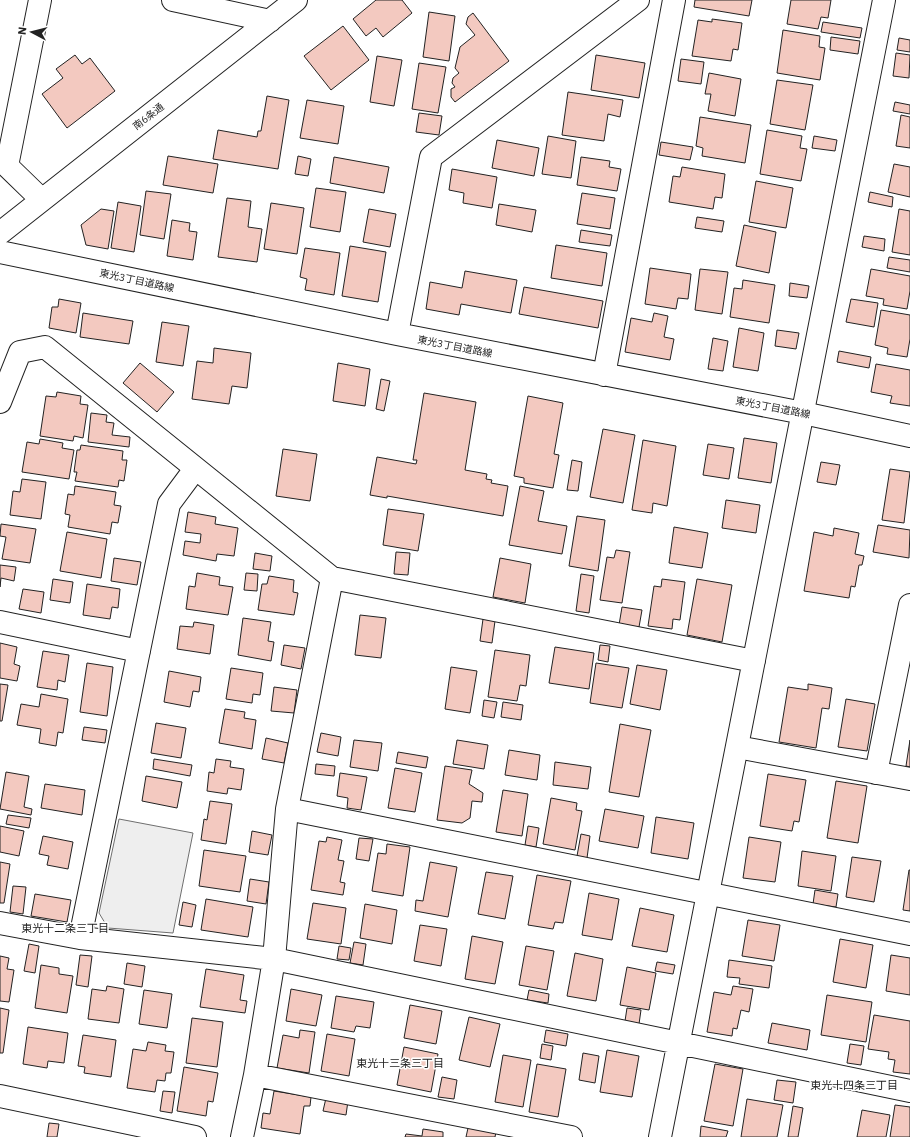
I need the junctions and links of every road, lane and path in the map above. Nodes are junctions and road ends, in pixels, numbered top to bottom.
1 (40, 0) edge
2 (172, 0) edge
3 (296, 0) edge
4 (638, 0) edge
5 (674, 0) edge
6 (884, 0) edge
7 (270, 21) junction
8 (41, 199) junction
9 (0, 233) edge
10 (0, 252) edge
11 (397, 334) junction
12 (604, 374) junction
13 (0, 402) edge
14 (804, 413) junction
15 (910, 436) edge
16 (195, 469) junction
17 (332, 578) junction
18 (910, 605) edge
19 (0, 622) edge
20 (139, 651) junction
21 (754, 661) junction
22 (737, 747) junction
23 (876, 772) junction
24 (910, 779) edge
25 (287, 809) junction
26 (708, 893) junction
27 (0, 923) edge
28 (910, 934) edge
29 (80, 938) junction
30 (274, 959) junction
31 (679, 1042) junction
32 (255, 1076) junction
33 (910, 1091) edge
34 (0, 1096) edge
35 (196, 1137) edge
36 (242, 1137) edge
37 (571, 1137) edge
38 (660, 1137) edge

1 - 8 street
2 - 7 street
3 - 7 street, 南6条通
4 - 11 street
5 - 12 street
6 - 14 street
7 - 8 street, 南6条通
8 - 9 street, 南6条通
10 - 11 street, 東光3丁目道路線
11 - 12 street, 東光3丁目道路線
12 - 14 street, 東光3丁目道路線
13 - 16 street
14 - 15 street, 東光3丁目道路線
14 - 21 street
16 - 17 street
16 - 20 street
17 - 21 street
17 - 25 street
18 - 23 street
19 - 20 street
20 - 29 street
21 - 22 street
22 - 23 street
22 - 26 street
23 - 24 street
25 - 26 street
25 - 30 street
26 - 28 street
26 - 31 street
27 - 29 street
29 - 30 street
30 - 31 street
30 - 32 street
31 - 33 street
31 - 38 street
32 - 36 street
32 - 37 street
34 - 35 street

